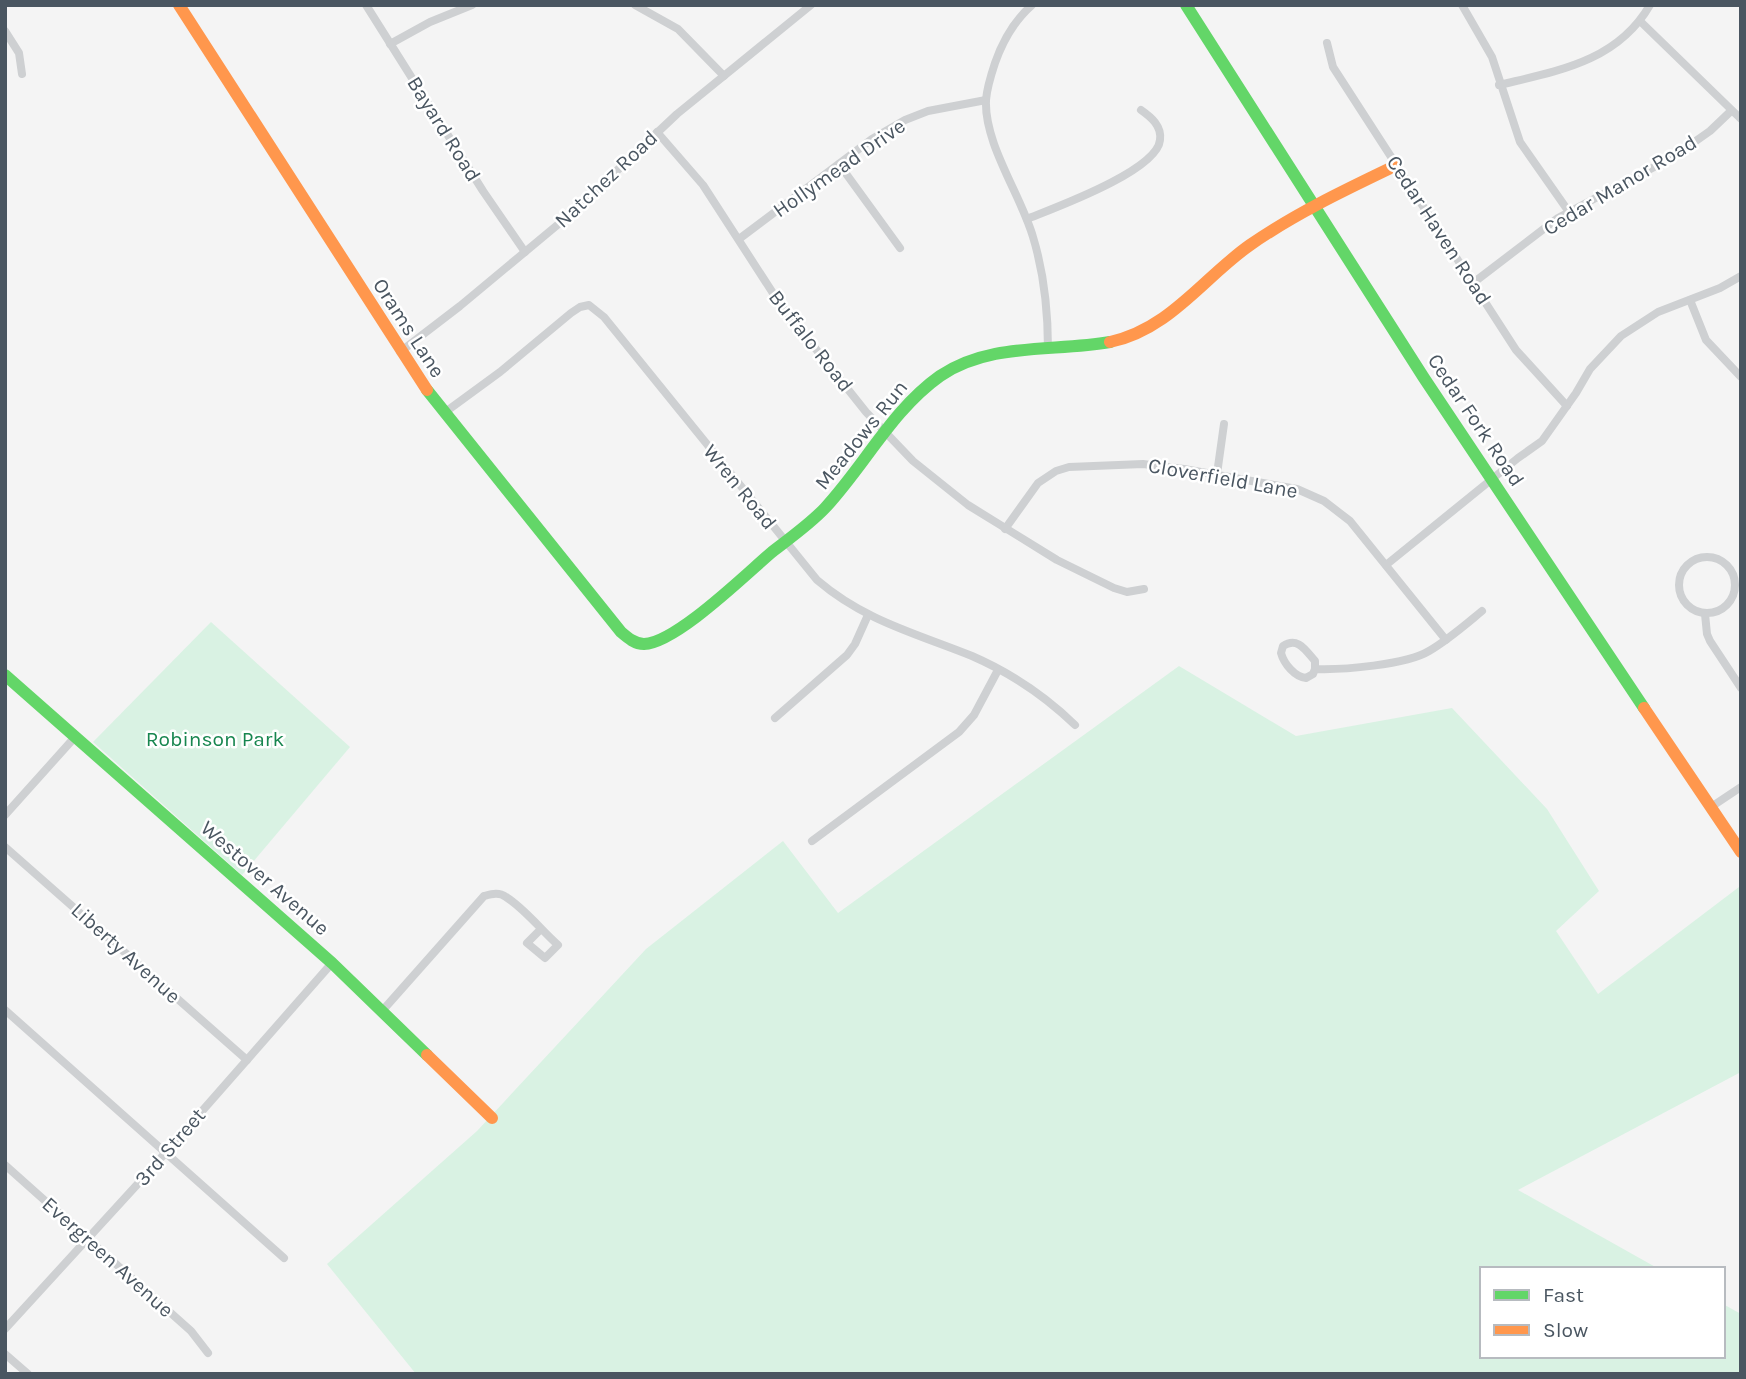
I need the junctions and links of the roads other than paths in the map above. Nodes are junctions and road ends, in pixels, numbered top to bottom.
1 (179, 5) edge
2 (366, 5) edge
3 (472, 5) edge
4 (635, 5) edge
5 (811, 5) edge
6 (1032, 5) edge
7 (1186, 5) edge
8 (1462, 5) edge
9 (1650, 5) edge
10 (1641, 22) junction
11 (5, 32) edge
12 (1327, 43) dead end
13 (390, 44) junction
14 (22, 74) dead end
15 (724, 76) junction
16 (1499, 85) junction
17 (986, 100) junction
18 (1141, 110) dead end
19 (1731, 111) junction
20 (1741, 119) edge
21 (657, 132) junction
22 (839, 164) junction
23 (1397, 165) junction
24 (1313, 205) junction
25 (1569, 212) junction
26 (1027, 219) junction
27 (739, 239) junction
28 (900, 248) dead end
29 (525, 252) junction
30 (1741, 276) edge
31 (1473, 283) junction
32 (1690, 300) junction
33 (1048, 349) junction
34 (401, 352) junction
35 (1741, 377) edge
36 (1567, 406) junction
37 (444, 413) junction
38 (1224, 424) dead end
39 (886, 433) junction
40 (1217, 474) junction
41 (1493, 479) junction
42 (1005, 529) junction
43 (785, 542) junction
44 (1386, 565) junction
45 (1144, 589) dead end
46 (1482, 611) dead end
47 (1705, 614) junction
48 (868, 615) junction
49 (1446, 640) junction
50 (642, 644) joint
51 (1315, 668) junction
52 (998, 670) junction
53 (5, 675) edge
54 (1741, 688) edge
55 (775, 718) dead end
56 (1075, 724) dead end
57 (75, 737) junction
58 (1741, 787) edge
59 (1711, 807) junction
60 (5, 815) edge
61 (812, 841) dead end
62 (5, 847) edge
63 (1741, 852) edge
64 (541, 929) dead end
65 (332, 963) junction
66 (5, 1010) edge
67 (383, 1010) junction
68 (247, 1060) junction
69 (492, 1118) dead end
70 (165, 1153) junction
71 (5, 1165) edge
72 (88, 1239) junction
73 (284, 1258) dead end
74 (5, 1329) edge
75 (208, 1353) dead end
76 (5, 1354) edge
77 (28, 1374) edge

1 - 34 street, Orams Lane
2 - 13 street, Bayard Road
3 - 13 street
4 - 15 street
5 - 15 street, Natchez Road
6 - 17 street
7 - 24 street, Cedar Fork Road
8 - 16 street
9 - 10 street
10 - 16 street
10 - 19 street
11 - 14 street
12 - 23 street, Cedar Haven Road
13 - 29 street, Bayard Road
15 - 21 street, Natchez Road
16 - 25 street
17 - 22 street, Hollymead Drive
17 - 26 street
18 - 26 street
19 - 20 street
19 - 25 street, Cedar Manor Road
21 - 27 street, Buffalo Road
21 - 29 street, Natchez Road
22 - 27 street, Hollymead Drive
22 - 28 street
23 - 24 street, Meadows Run
23 - 31 street, Cedar Haven Road
24 - 33 street, Meadows Run
24 - 41 street, Cedar Fork Road
25 - 31 street, Cedar Manor Road
26 - 33 street
27 - 39 street, Buffalo Road
29 - 34 street, Natchez Road
30 - 32 street
31 - 36 street, Cedar Haven Road
32 - 35 street
32 - 36 street
33 - 39 street, Meadows Run
34 - 37 street, Orams Lane
36 - 41 street
37 - 43 street, Wren Road
37 - 50 street, Orams Lane
38 - 40 street
39 - 42 street, Buffalo Road
39 - 43 street, Meadows Run
40 - 42 street, Cloverfield Lane
40 - 44 street, Cloverfield Lane
41 - 44 street
41 - 59 street, Cedar Fork Road
42 - 45 street, Buffalo Road
43 - 48 street, Wren Road
43 - 50 street, Meadows Run
44 - 49 street, Cloverfield Lane
46 - 49 street
47 - 47 street
47 - 54 street
48 - 52 street, Wren Road
48 - 55 street
49 - 51 street
51 - 51 street
52 - 56 street, Wren Road
52 - 61 street
53 - 57 street, Westover Avenue
57 - 60 street
57 - 65 street, Westover Avenue
58 - 59 street
59 - 63 street, Cedar Fork Road
62 - 68 street, Liberty Avenue
64 - 67 street
65 - 67 street, Westover Avenue
65 - 68 street, 3rd Street
66 - 70 street
67 - 69 street, Westover Avenue
68 - 70 street, 3rd Street
70 - 72 street, 3rd Street
70 - 73 street
71 - 72 street, Evergreen Avenue
72 - 74 street, 3rd Street
72 - 75 street, Evergreen Avenue
76 - 77 street

